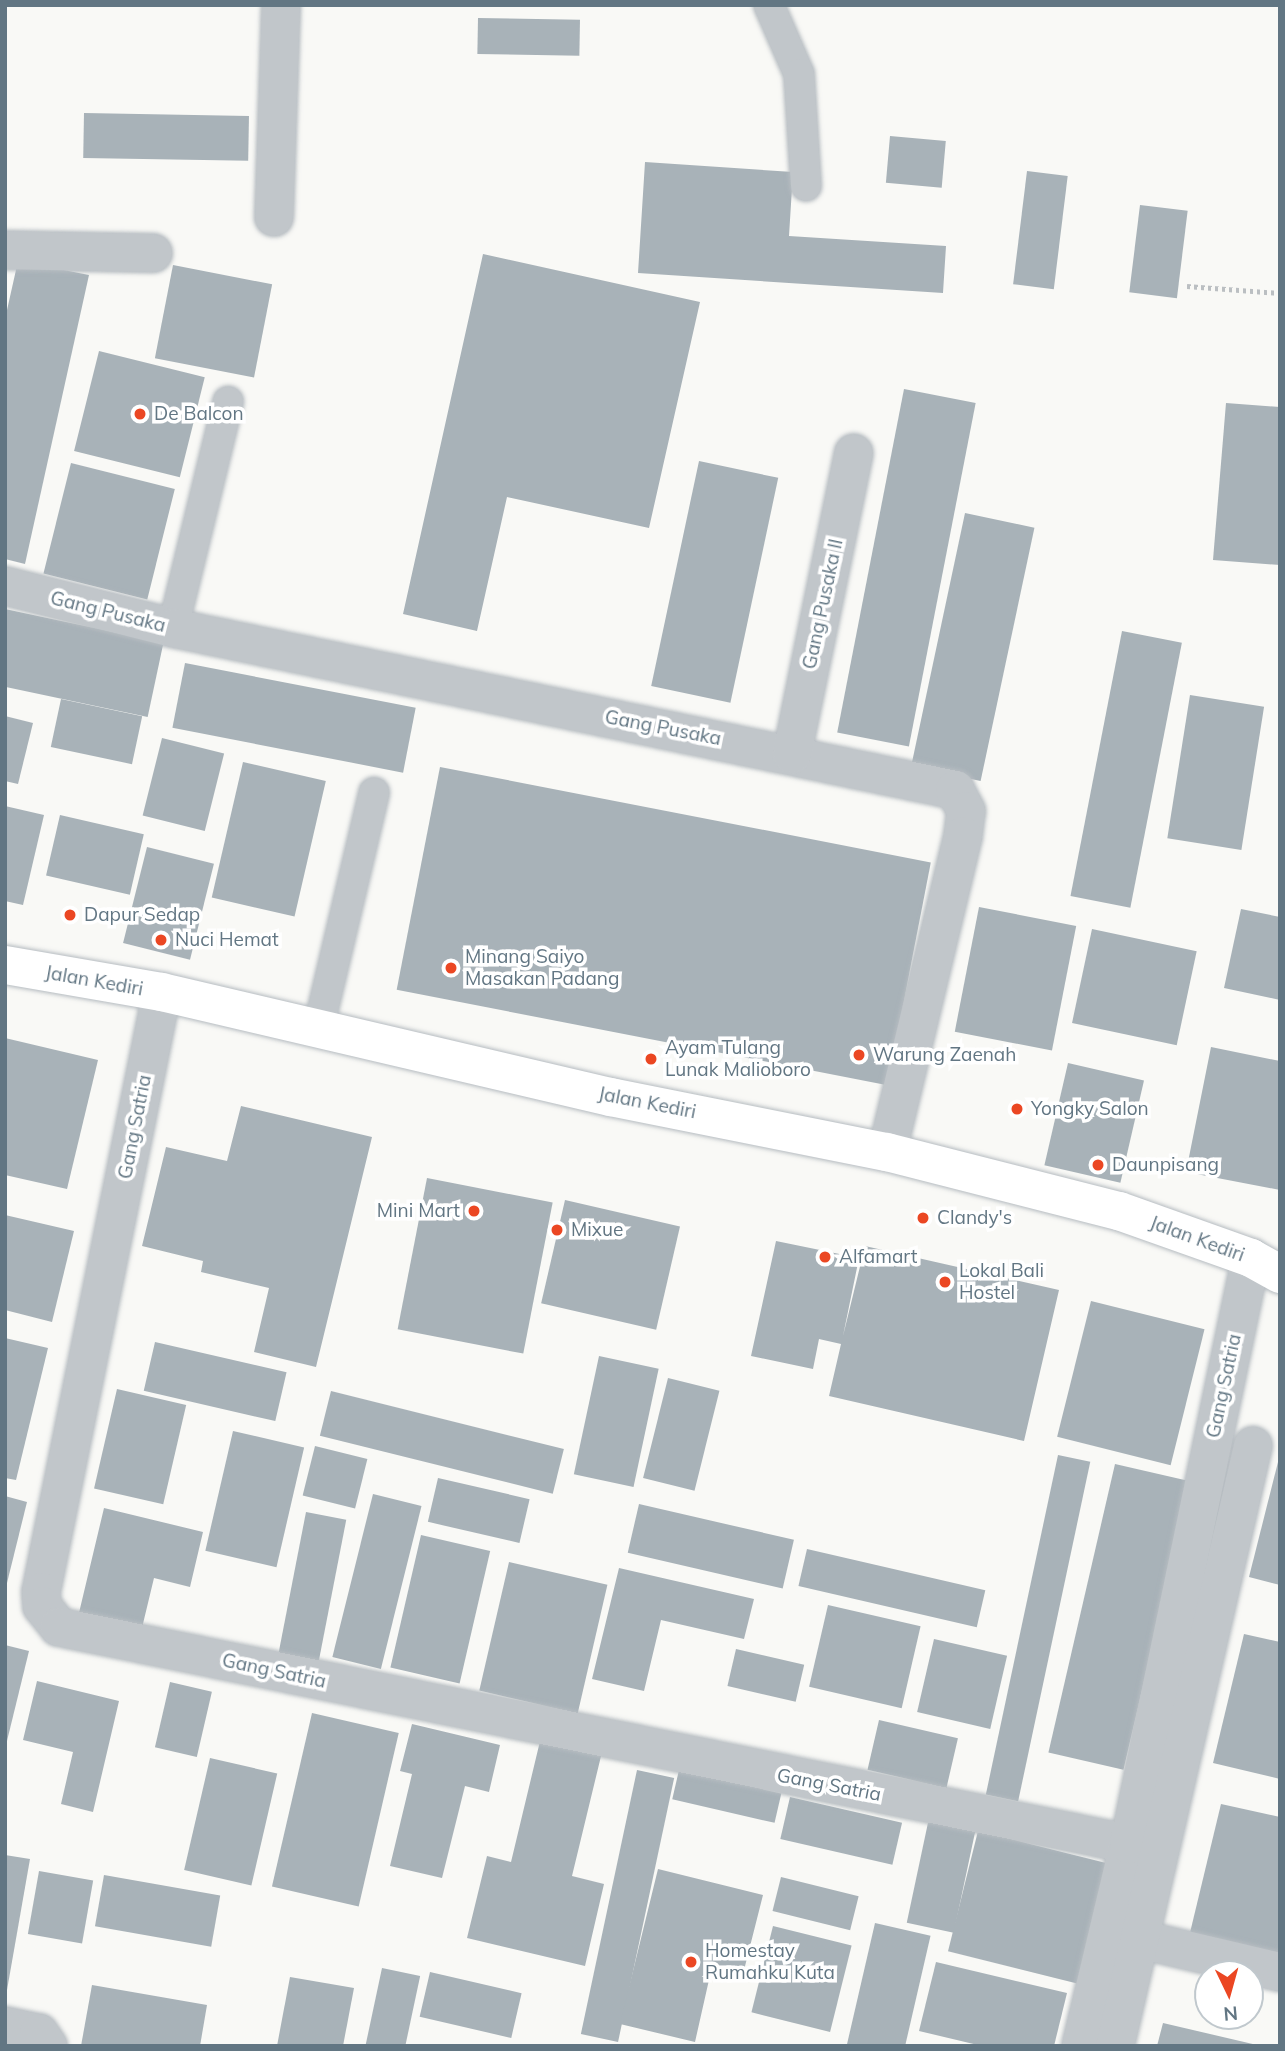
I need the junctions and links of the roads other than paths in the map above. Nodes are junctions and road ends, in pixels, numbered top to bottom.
1 (281, 5) edge
2 (769, 5) edge
3 (806, 186) dead end
4 (274, 217) dead end
5 (5, 250) edge
6 (153, 253) dead end
7 (228, 402) dead end
8 (854, 453) dead end
9 (5, 586) edge
10 (173, 628) junction
11 (792, 754) junction
12 (374, 793) dead end
13 (5, 965) edge
14 (162, 992) junction
15 (318, 1030) junction
16 (887, 1152) junction
17 (1265, 1266) edge
18 (1253, 1446) dead end
19 (1129, 1844) junction
20 (1139, 1939) junction
21 (1280, 1972) edge
22 (5, 2026) edge
23 (48, 2046) edge
24 (1081, 2046) edge
25 (1115, 2046) edge

1 - 4 street
2 - 3 lane
5 - 6 street
7 - 10 lane
8 - 11 street, Gang Pusaka II
9 - 10 street, Gang Pusaka
10 - 11 street, Gang Pusaka
11 - 16 street, Gang Pusaka
12 - 15 lane
13 - 14 main road, Jalan Kediri
14 - 15 main road, Jalan Kediri
14 - 19 street, Gang Satria
15 - 16 main road, Jalan Kediri
16 - 17 main road, Jalan Kediri
17 - 19 street, Gang Satria
18 - 20 street
19 - 24 street, Gang Satria
20 - 21 street
20 - 25 street
22 - 23 street

